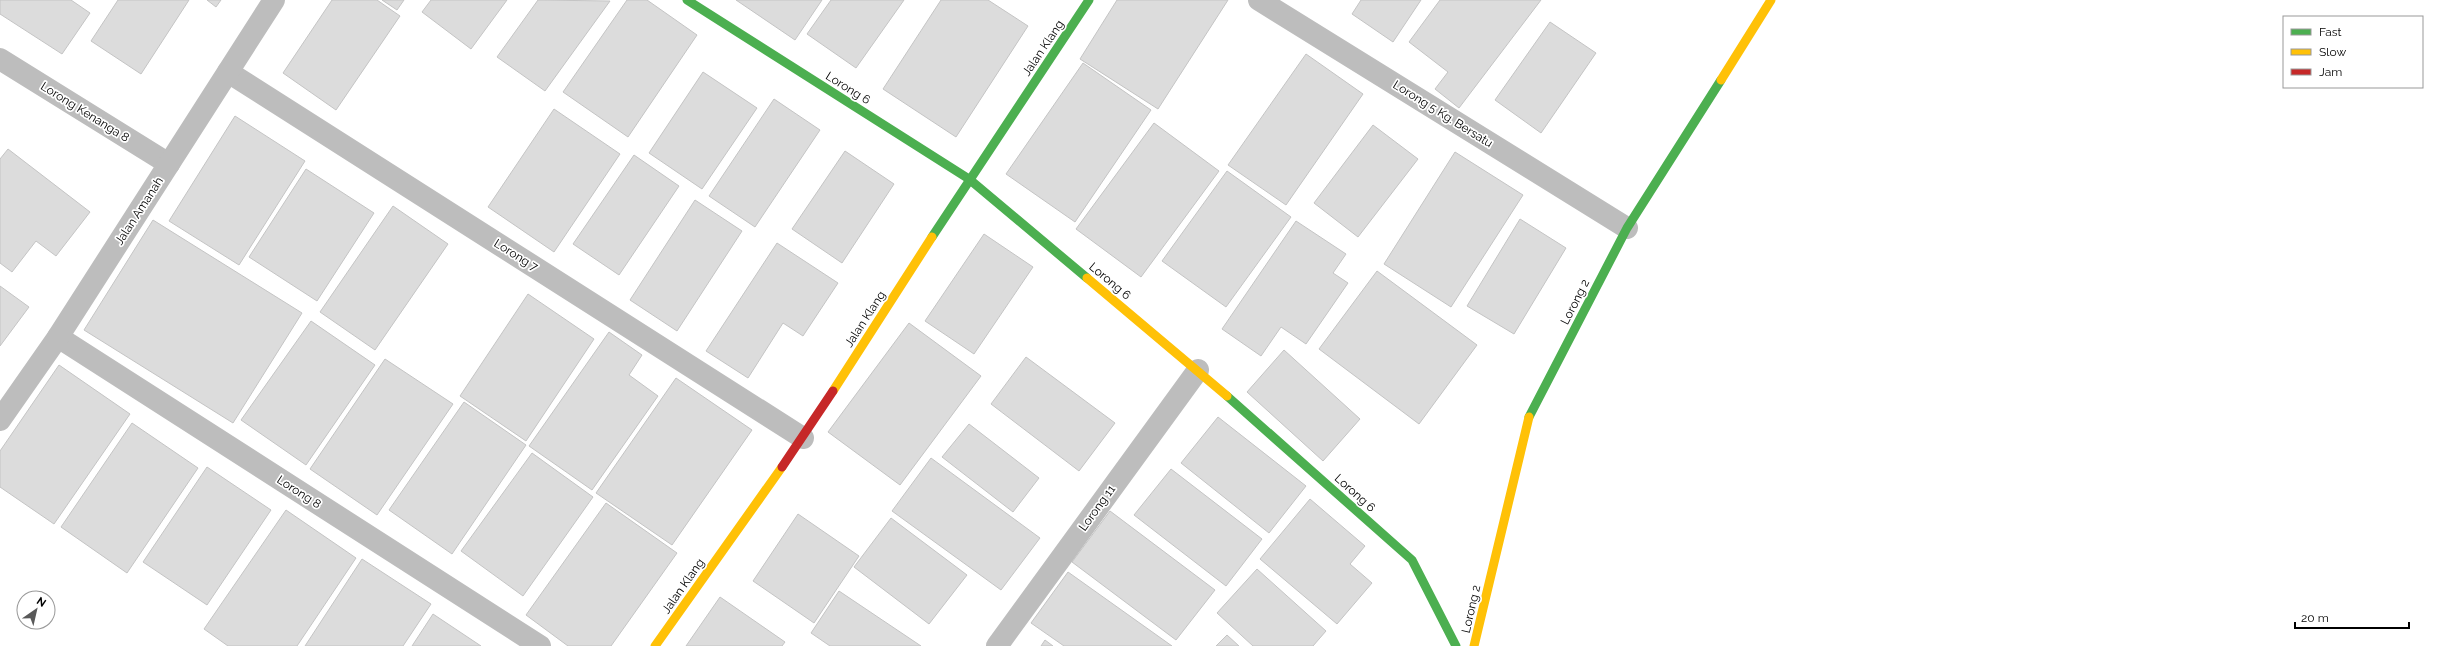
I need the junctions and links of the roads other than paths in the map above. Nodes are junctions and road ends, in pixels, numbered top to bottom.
1 (274, 0) edge
2 (686, 0) edge
3 (1089, 0) edge
4 (1259, 0) edge
5 (1771, 0) edge
6 (0, 59) edge
7 (228, 72) junction
8 (169, 164) junction
9 (969, 178) junction
10 (1627, 228) junction
11 (58, 337) junction
12 (1198, 370) junction
13 (0, 420) edge
14 (803, 438) junction
15 (540, 646) edge
16 (655, 646) edge
17 (997, 646) edge
18 (1456, 646) edge
19 (1474, 646) edge

1 - 7 street, Jalan Amanah
2 - 9 street, Lorong 6
3 - 9 street, Jalan Klang
4 - 10 street, Lorong 5 Kg. Bersatu
5 - 10 street, Lorong 2
6 - 8 street, Lorong Kenanga 8
7 - 8 street, Jalan Amanah
7 - 14 street, Lorong 7
8 - 11 street, Jalan Amanah
9 - 12 street, Lorong 6
9 - 14 street, Jalan Klang
10 - 19 street, Lorong 2
11 - 13 street, Jalan Amanah
11 - 15 street, Lorong 8
12 - 17 street, Lorong 11
12 - 18 street, Lorong 6
14 - 16 street, Jalan Klang

